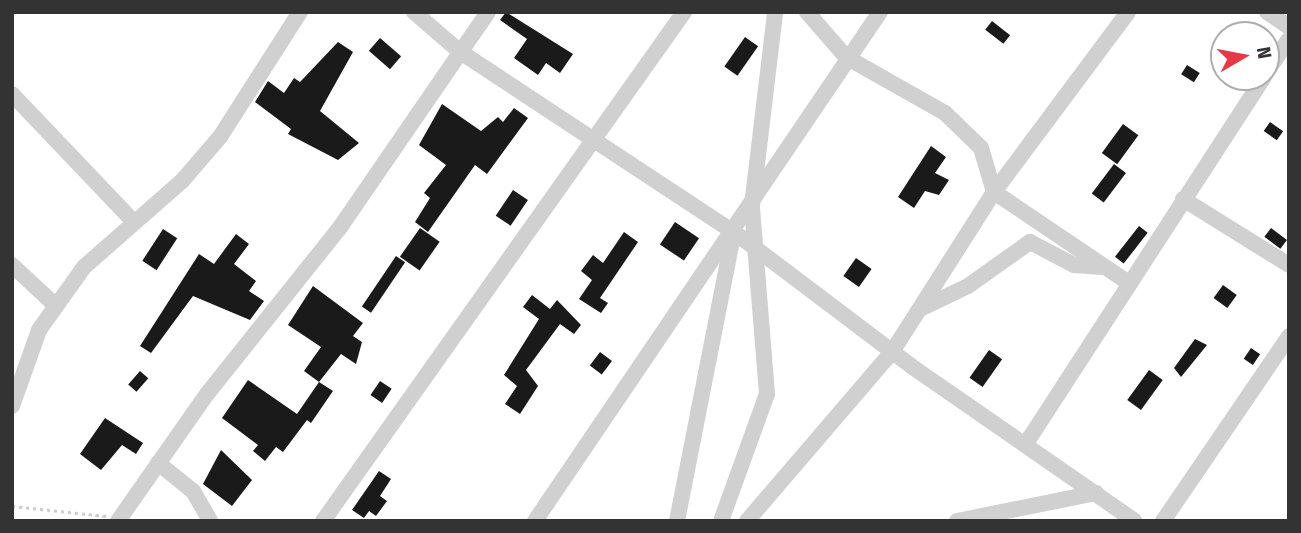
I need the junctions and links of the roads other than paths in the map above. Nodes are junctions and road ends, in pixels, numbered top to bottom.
1 (300, 12) edge
2 (414, 12) edge
3 (488, 12) edge
4 (684, 12) edge
5 (775, 12) edge
6 (807, 12) edge
7 (880, 12) edge
8 (1128, 12) edge
9 (1267, 12) edge
10 (1289, 27) edge
11 (459, 51) junction
12 (846, 57) junction
13 (1255, 91) edge
14 (12, 94) edge
15 (598, 140) junction
16 (994, 192) junction
17 (1184, 200) junction
18 (751, 206) junction
19 (132, 220) junction
20 (734, 232) junction
21 (752, 245) junction
22 (12, 265) edge
23 (1289, 265) edge
24 (1105, 267) junction
25 (1129, 283) junction
26 (56, 306) junction
27 (920, 309) junction
28 (1289, 336) edge
29 (892, 352) junction
30 (12, 406) edge
31 (1027, 443) junction
32 (158, 464) junction
33 (1096, 493) junction
34 (119, 519) edge
35 (210, 521) edge
36 (323, 521) edge
37 (535, 521) edge
38 (677, 521) edge
39 (721, 521) edge
40 (747, 521) edge
41 (957, 521) edge
42 (1135, 521) edge
43 (1163, 521) edge

1 - 19 street
2 - 11 street
3 - 11 street
4 - 15 street
5 - 18 street
6 - 12 street
7 - 12 street
8 - 16 street
9 - 10 street
11 - 15 street
11 - 32 street
12 - 16 street
12 - 18 street
13 - 17 street
14 - 19 street
15 - 20 street
15 - 36 street
16 - 24 street
16 - 27 street
17 - 23 street
17 - 25 street
18 - 20 street
18 - 21 street
19 - 26 street
20 - 21 street
20 - 37 street
20 - 38 street
21 - 29 street
21 - 39 street
22 - 26 street
24 - 25 street
24 - 27 street
25 - 31 street
26 - 30 street
27 - 29 street
28 - 43 street
29 - 31 street
29 - 40 street
31 - 33 street
32 - 34 street
32 - 35 street
33 - 41 street
33 - 42 street

